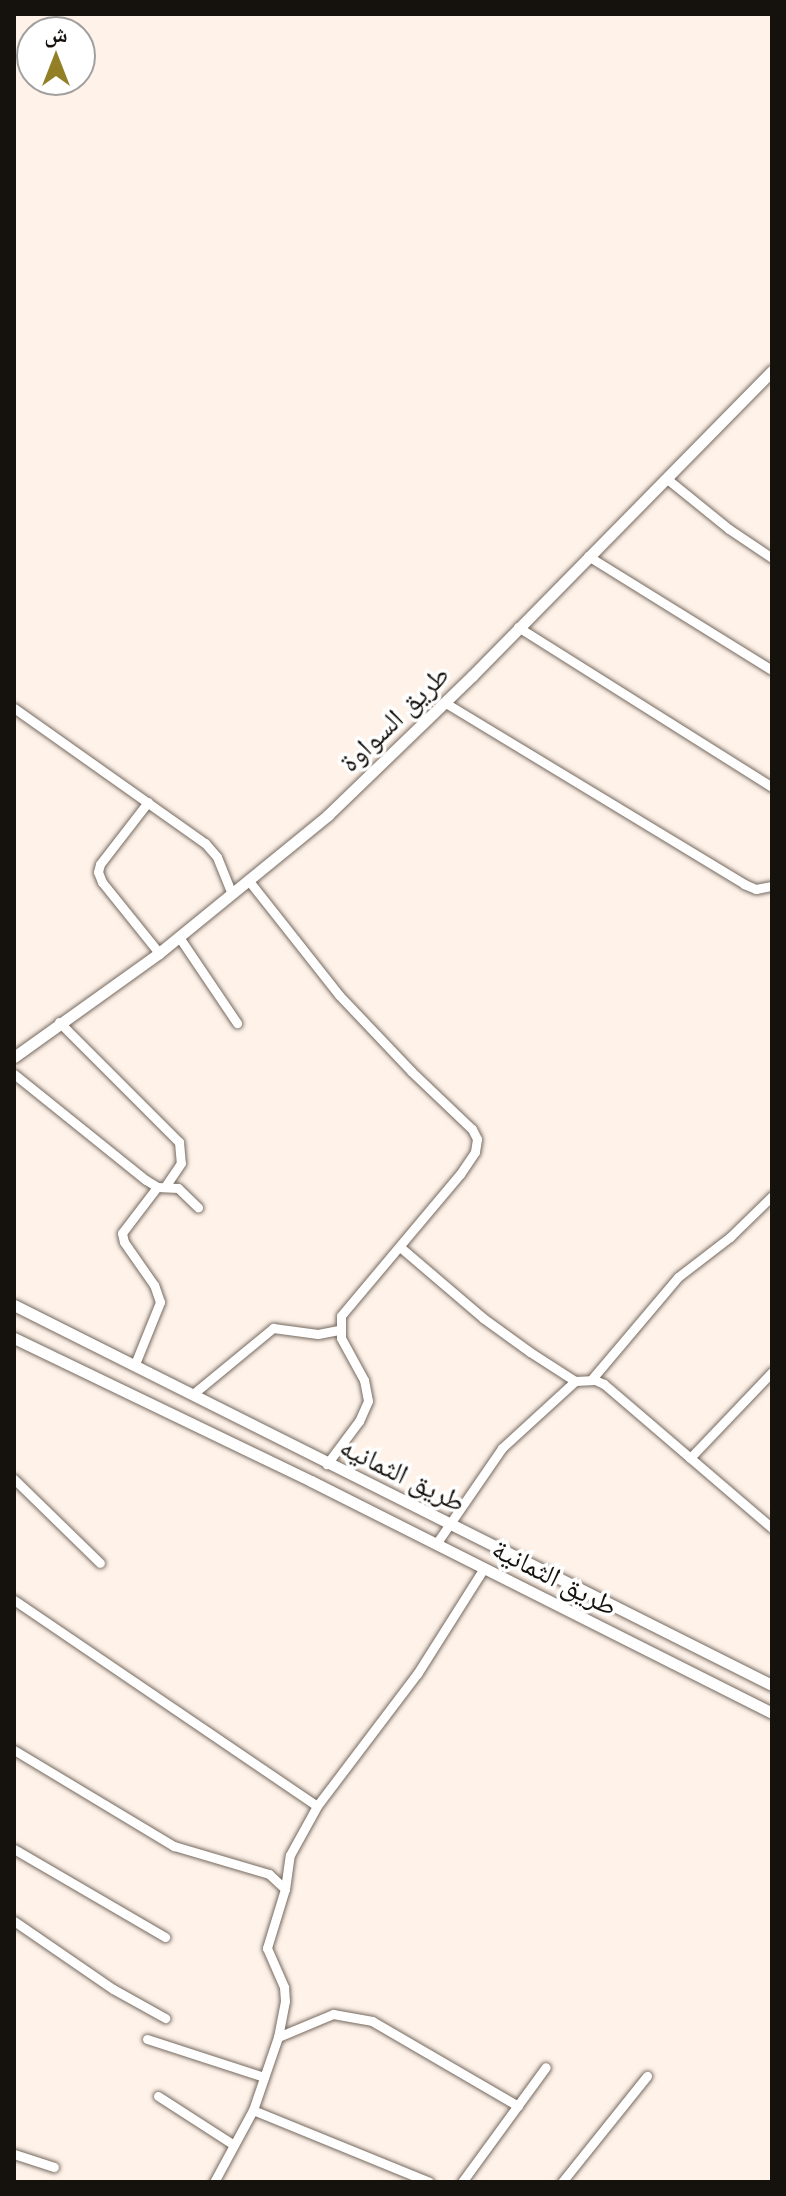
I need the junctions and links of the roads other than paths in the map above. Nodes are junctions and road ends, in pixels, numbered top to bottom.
1 (772, 371) edge
2 (666, 478) junction
3 (588, 556) junction
4 (772, 558) edge
5 (518, 627) junction
6 (772, 670) edge
7 (444, 702) junction
8 (14, 708) edge
9 (772, 787) edge
10 (148, 802) junction
11 (249, 881) junction
12 (772, 886) edge
13 (232, 894) junction
14 (179, 937) junction
15 (159, 953) junction
16 (59, 1022) junction
17 (237, 1023) dead end
18 (14, 1057) edge
19 (14, 1074) edge
20 (161, 1187) junction
21 (772, 1196) edge
22 (198, 1207) dead end
23 (400, 1247) junction
24 (14, 1305) edge
25 (339, 1330) junction
26 (14, 1338) edge
27 (135, 1364) junction
28 (772, 1372) edge
29 (591, 1380) junction
30 (575, 1381) junction
31 (763, 1382) junction
32 (772, 1390) edge
33 (193, 1394) junction
34 (690, 1458) junction
35 (327, 1464) junction
36 (14, 1479) edge
37 (450, 1524) junction
38 (772, 1528) edge
39 (436, 1544) junction
40 (100, 1563) dead end
41 (484, 1568) junction
42 (14, 1600) edge
43 (772, 1685) edge
44 (772, 1713) edge
45 (14, 1750) edge
46 (317, 1806) junction
47 (14, 1849) edge
48 (285, 1889) junction
49 (14, 1921) edge
50 (165, 1937) dead end
51 (165, 2018) dead end
52 (278, 2037) junction
53 (147, 2039) dead end
54 (546, 2067) dead end
55 (647, 2076) dead end
56 (264, 2077) junction
57 (158, 2096) dead end
58 (518, 2106) junction
59 (253, 2110) junction
60 (234, 2145) junction
61 (14, 2154) edge
62 (54, 2167) dead end
63 (216, 2181) edge
64 (429, 2182) edge
65 (462, 2182) edge
66 (562, 2182) edge

1 - 2 street, طريق السواوة
2 - 3 street, طريق السواوة
2 - 4 street
3 - 5 street, طريق السواوة
3 - 6 street
5 - 7 street, طريق السواوة
5 - 9 street
7 - 11 street, طريق السواوة
7 - 12 street
8 - 10 street
10 - 13 street
10 - 15 street
11 - 13 street, طريق السواوة
11 - 23 street
13 - 14 street, طريق السواوة
14 - 15 street, طريق السواوة
14 - 17 street
15 - 16 street, طريق السواوة
16 - 18 street, طريق السواوة
16 - 20 street
19 - 20 street
20 - 22 street
20 - 27 street
21 - 29 street
23 - 25 street
23 - 30 street
24 - 27 street, طريق الثمانيه
25 - 33 street
25 - 35 street
26 - 39 street, طريق الثمانية
27 - 33 street, طريق الثمانيه
28 - 31 street
29 - 30 street
29 - 34 street
30 - 37 street
31 - 32 street
31 - 34 street
33 - 35 street, طريق الثمانيه
34 - 38 street
35 - 37 street, طريق الثمانيه
36 - 40 street
37 - 39 street
37 - 43 street, طريق الثمانيه
39 - 41 street, طريق الثمانية
41 - 44 street, طريق الثمانية
41 - 46 street
42 - 46 street
45 - 48 street
46 - 48 street
47 - 50 street
48 - 52 street
49 - 51 street
52 - 56 street
52 - 58 street
53 - 56 street
54 - 58 street
55 - 66 street
56 - 59 street
57 - 60 street
58 - 65 street
59 - 60 street
59 - 64 street
60 - 63 street
61 - 62 street

